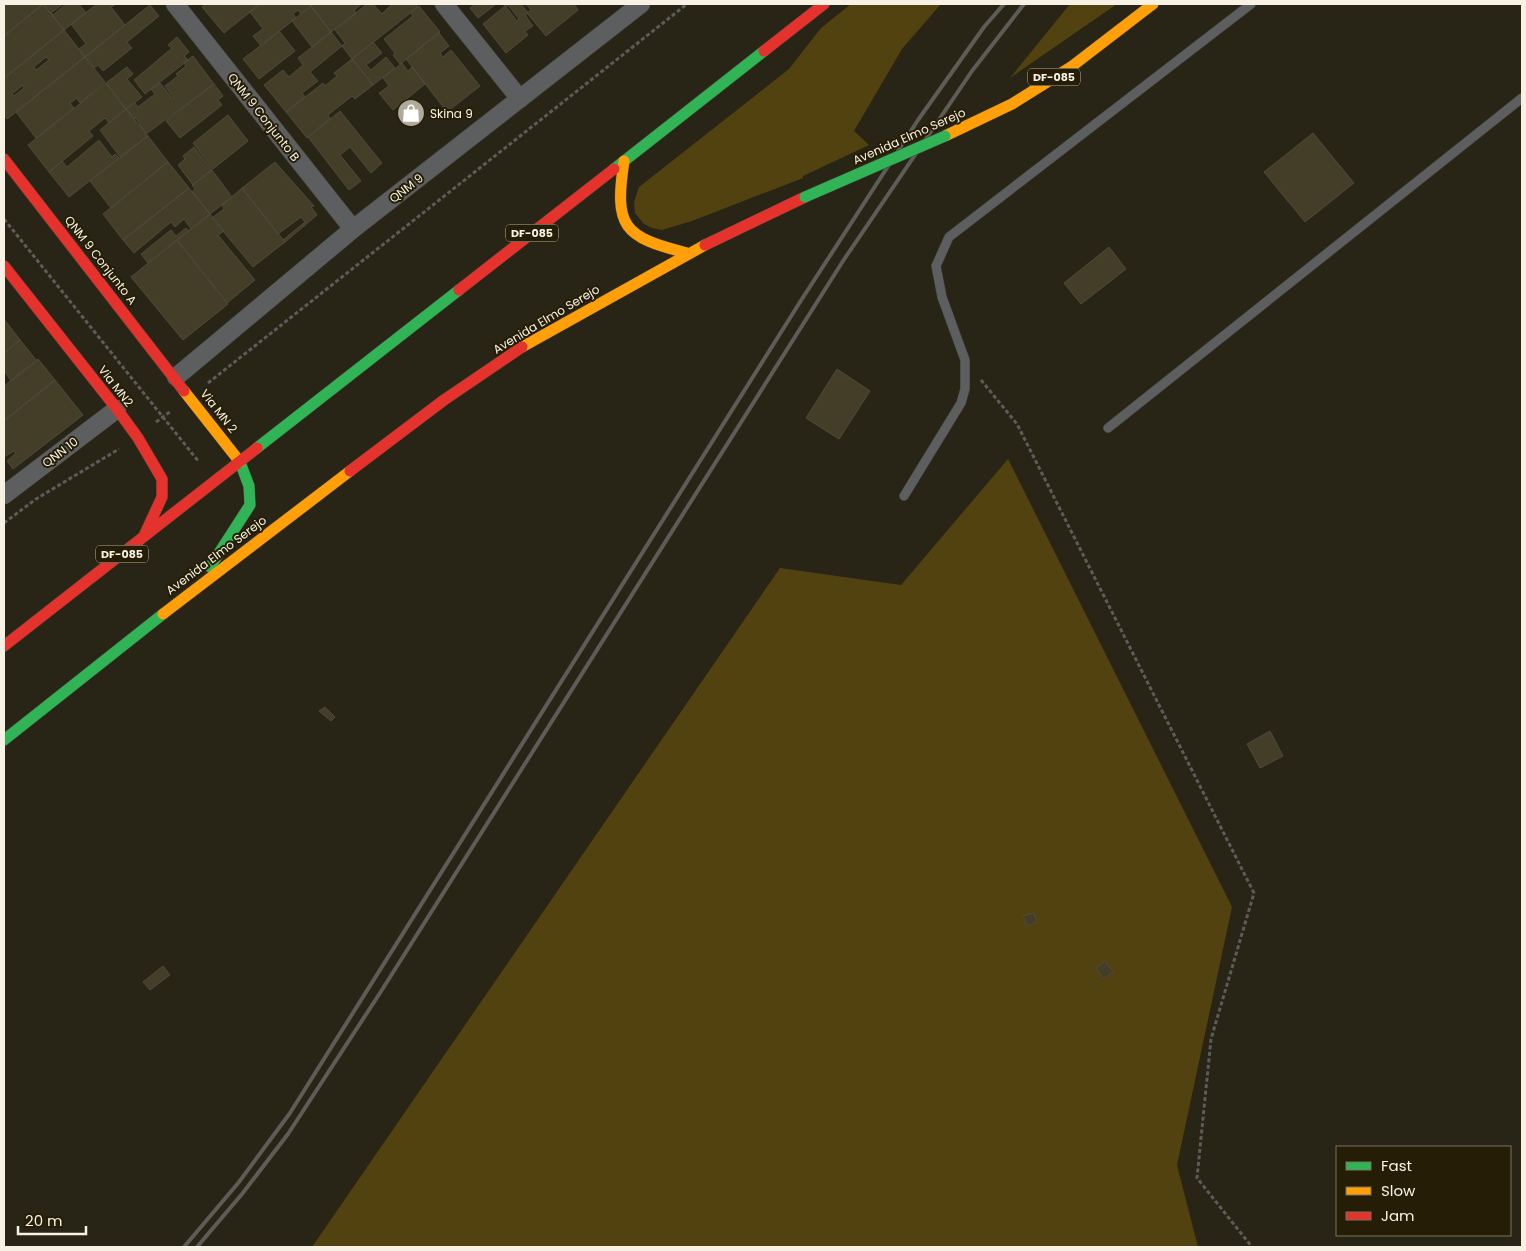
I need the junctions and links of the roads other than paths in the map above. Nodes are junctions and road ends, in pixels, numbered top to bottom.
1 (175, 4) edge
2 (444, 4) edge
3 (641, 4) edge
4 (824, 4) edge
5 (1153, 4) edge
6 (1251, 4) edge
7 (1522, 98) edge
8 (520, 99) junction
9 (4, 159) edge
10 (624, 161) junction
11 (37, 223) dead end
12 (353, 230) junction
13 (687, 253) junction
14 (4, 266) edge
15 (99, 280) junction
16 (176, 377) junction
17 (117, 409) junction
18 (1108, 428) dead end
19 (240, 462) junction
20 (7, 487) edge
21 (904, 496) dead end
22 (144, 536) junction
23 (194, 589) junction
24 (4, 646) edge
25 (4, 740) edge

1 - 12 street, QNM 9 Conjunto B
2 - 8 street
3 - 8 street, QNM 9
4 - 10 main road, DF-085
5 - 13 main road, Avenida Elmo Serejo / DF-085, bridge
6 - 21 lane
7 - 18 lane
8 - 12 street, QNM 9
9 - 15 main road, QNM 9 Conjunto A
10 - 13 main road
10 - 19 main road, DF-085
11 - 15 main road
12 - 16 street, QNM 9
13 - 23 main road, Avenida Elmo Serejo / DF-085
14 - 17 main road, Via MN2
15 - 16 main road, QNM 9 Conjunto A
16 - 19 main road, Via MN 2
17 - 20 street, QNN 10
17 - 22 main road, Via MN2
19 - 22 main road, DF-085
19 - 23 main road, Via MN 2
22 - 24 main road, DF-085
23 - 25 main road, Avenida Elmo Serejo / DF-085

